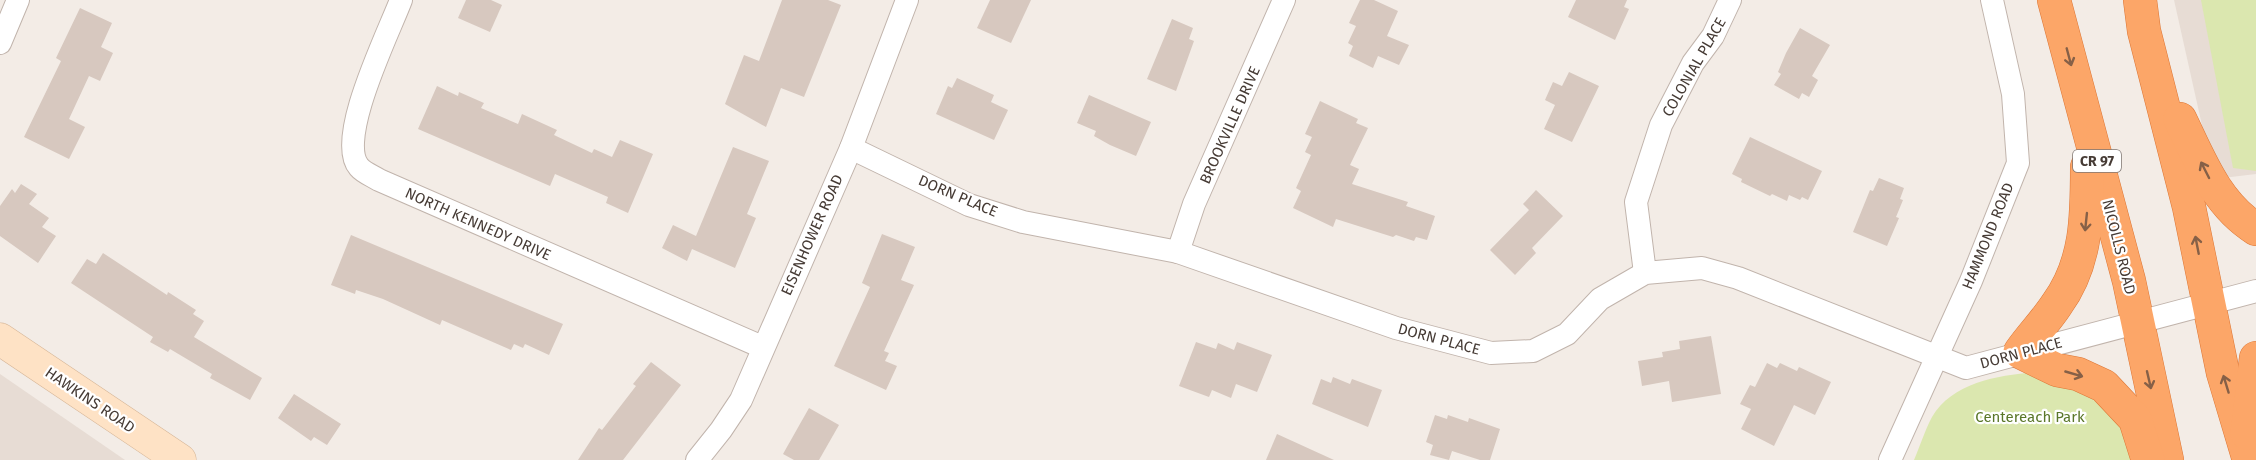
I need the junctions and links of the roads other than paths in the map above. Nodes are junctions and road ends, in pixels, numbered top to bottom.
1 (18, 0) edge
2 (401, 0) edge
3 (907, 0) edge
4 (1284, 0) edge
5 (1730, 0) edge
6 (1992, 0) edge
7 (2054, 0) edge
8 (2140, 0) edge
9 (0, 43) edge
10 (2151, 61) junction
11 (2087, 121) junction
12 (851, 148) junction
13 (2256, 229) edge
14 (1179, 252) junction
15 (1645, 273) junction
16 (2256, 291) edge
17 (2208, 302) junction
18 (2137, 323) junction
19 (0, 339) edge
20 (762, 347) junction
21 (2020, 352) junction
22 (1935, 357) junction
23 (2256, 358) edge
24 (2247, 455) edge
25 (180, 460) edge
26 (697, 460) edge
27 (1890, 460) edge
28 (2148, 460) edge
29 (2167, 460) edge

1 - 9 street
2 - 20 street, NORTH KENNEDY DRIVE
3 - 12 street, EISENHOWER ROAD
4 - 14 street, BROOKVILLE DRIVE
5 - 15 street, COLONIAL PLACE
6 - 22 street, HAMMOND ROAD
7 -> 11 highway, NICOLLS ROAD / CR 97
8 - 10 highway
13 -> 10 highway
17 -> 10 highway
11 - 18 highway, NICOLLS ROAD / CR 97
11 -> 21 highway
12 - 14 street, DORN PLACE
12 - 20 street, EISENHOWER ROAD
14 - 15 street, DORN PLACE
15 - 22 street, DORN PLACE
16 - 17 street, DORN PLACE
17 - 18 street, DORN PLACE
24 -> 17 highway
18 - 21 street, DORN PLACE
18 -> 29 highway, NICOLLS ROAD / CR 97
19 - 25 street, HAWKINS ROAD
20 - 26 street, EISENHOWER ROAD
21 - 22 street, DORN PLACE
21 -> 28 highway
22 - 27 street, HAMMOND ROAD
23 - 24 highway

